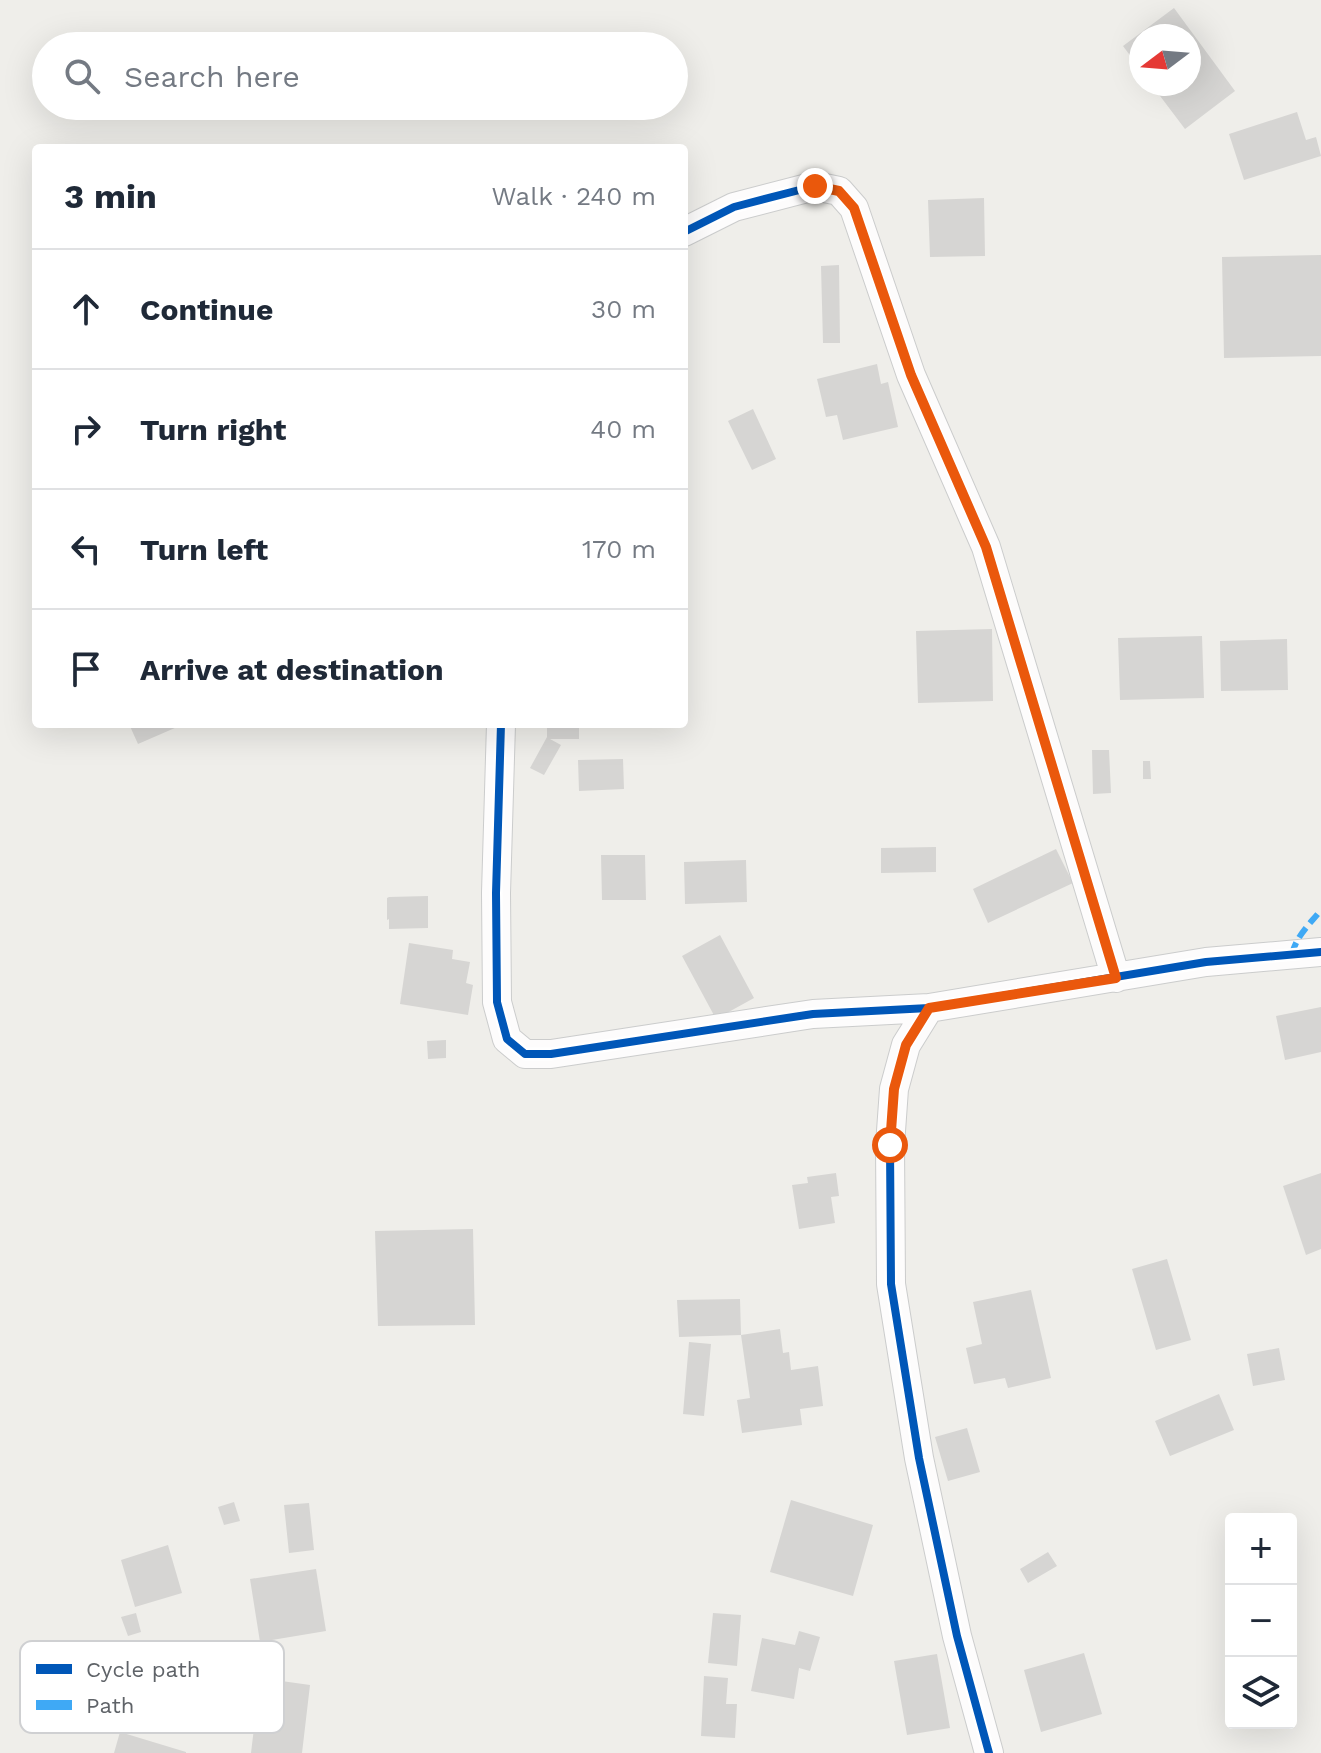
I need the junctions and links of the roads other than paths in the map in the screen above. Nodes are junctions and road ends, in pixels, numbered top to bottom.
1 (688, 230) edge
2 (501, 728) edge
3 (1321, 952) edge
4 (1116, 978) junction
5 (929, 1008) junction
6 (989, 1753) edge

1 - 4 street
2 - 5 street
3 - 4 street
4 - 5 street
5 - 6 street

